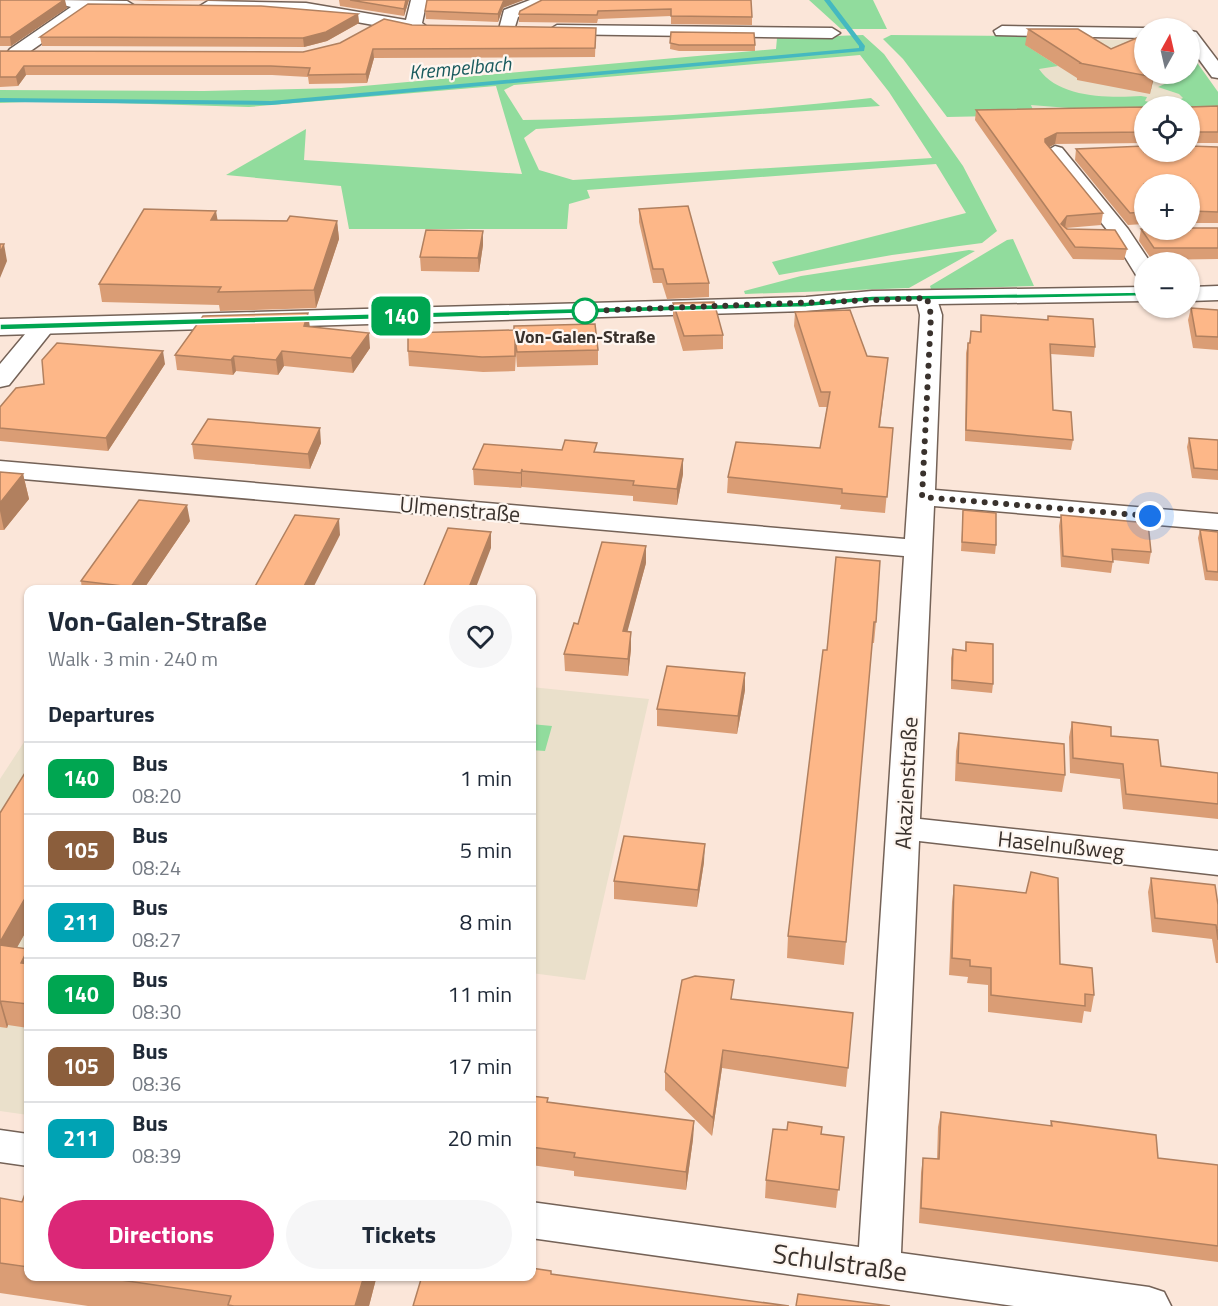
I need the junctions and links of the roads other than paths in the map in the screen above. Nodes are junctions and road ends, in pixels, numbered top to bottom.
1 (62, 0) edge
2 (419, 0) edge
3 (544, 0) edge
4 (308, 4) edge
5 (85, 5) junction
6 (144, 6) edge
7 (191, 6) edge
8 (379, 21) junction
9 (413, 27) junction
10 (433, 28) edge
11 (486, 29) edge
12 (507, 29) junction
13 (1002, 31) dead end
14 (360, 33) edge
15 (832, 33) dead end
16 (1134, 33) edge
17 (1209, 33) dead end
18 (1200, 34) edge
19 (1200, 49) edge
20 (8, 53) edge
21 (52, 53) edge
22 (1218, 73) edge
23 (1077, 152) edge
24 (1121, 233) junction
25 (1134, 233) edge
26 (1092, 234) edge
27 (1134, 254) edge
28 (1218, 293) edge
29 (1134, 294) edge
30 (1200, 294) edge
31 (927, 298) junction
32 (44, 326) junction
33 (0, 327) edge
34 (0, 380) edge
35 (0, 469) edge
36 (922, 497) junction
37 (1218, 522) edge
38 (920, 549) junction
39 (903, 828) junction
40 (1218, 863) edge
41 (0, 1146) edge
42 (24, 1149) edge
43 (536, 1221) edge
44 (879, 1269) junction
45 (994, 1295) edge
46 (1149, 1306) edge

1 - 5 street
2 - 9 street
3 - 12 street
4 - 7 street
4 - 8 street
5 - 6 street
5 - 20 street
8 - 9 street
8 - 14 street
9 - 10 street
11 - 12 street
12 - 15 street
13 - 16 street
17 - 18 street
19 - 22 street
20 - 21 street
23 - 24 street
24 - 25 street
24 - 26 street
24 - 27 street
28 - 30 street
29 - 31 street
31 - 32 street
31 - 36 street, Akazienstraße
32 - 33 street
32 - 34 street
35 - 38 street, Ulmenstraße
36 - 37 street
36 - 38 street, Akazienstraße
38 - 39 street, Akazienstraße
39 - 40 street, Haselnußweg
39 - 44 street, Akazienstraße
41 - 42 street
43 - 44 street, Schulstraße
44 - 45 street, Schulstraße
45 - 46 street, Schulstraße

